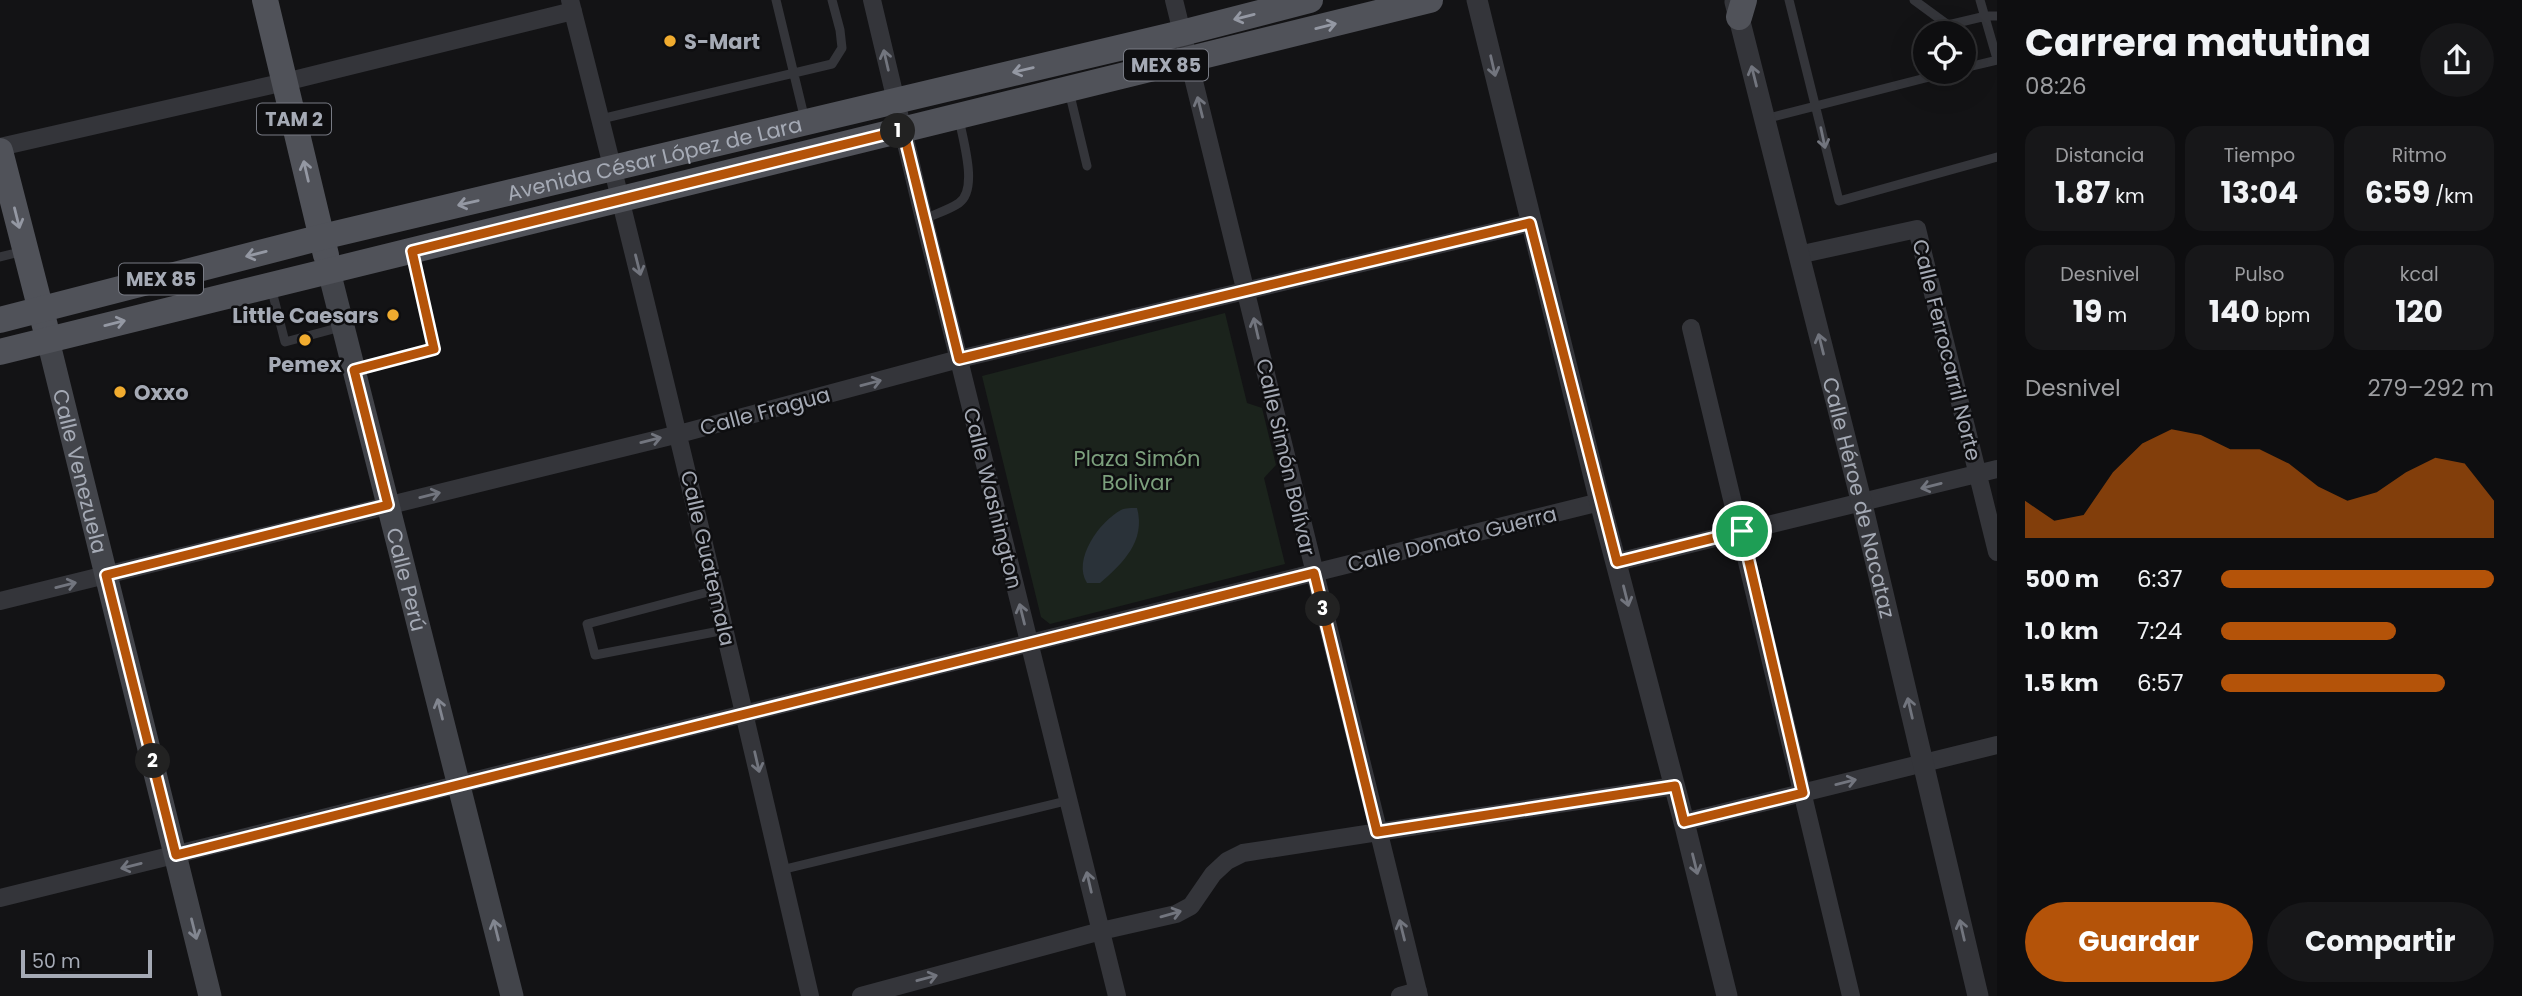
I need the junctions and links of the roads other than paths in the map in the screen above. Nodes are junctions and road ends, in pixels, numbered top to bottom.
1 (265, 0) edge
2 (776, 0) edge
3 (832, 0) edge
4 (872, 0) edge
5 (1174, 0) edge
6 (1310, 0) edge
7 (1430, 0) edge
8 (1478, 0) edge
9 (1789, 0) edge
10 (1914, 0) edge
11 (1980, 0) edge
12 (571, 5) edge
13 (1739, 6) edge
14 (1986, 16) junction
15 (1997, 16) edge
16 (1182, 33) junction
17 (1997, 59) edge
18 (1188, 60) junction
19 (1976, 65) edge
20 (794, 74) junction
21 (1913, 81) edge
22 (285, 82) junction
23 (1068, 89) junction
24 (895, 100) junction
25 (1816, 105) junction
26 (958, 116) junction
27 (1765, 118) junction
28 (601, 119) junction
29 (806, 121) junction
30 (903, 130) junction
31 (0, 149) edge
32 (1997, 157) edge
33 (1087, 166) dead end
34 (614, 168) junction
35 (622, 199) junction
36 (924, 219) junction
37 (1530, 223) junction
38 (322, 237) junction
39 (412, 251) junction
40 (13, 254) edge
41 (1798, 254) junction
42 (329, 271) junction
43 (270, 285) junction
44 (1246, 289) junction
45 (41, 310) junction
46 (0, 320) edge
47 (343, 326) junction
48 (1691, 328) dead end
49 (48, 340) junction
50 (0, 352) edge
51 (959, 359) junction
52 (354, 370) junction
53 (679, 433) junction
54 (1997, 469) edge
55 (1978, 474) junction
56 (1600, 502) junction
57 (1862, 504) junction
58 (388, 505) junction
59 (1742, 531) junction
60 (1997, 552) edge
61 (1617, 562) junction
62 (1314, 573) junction
63 (106, 575) junction
64 (716, 590) junction
65 (0, 601) edge
66 (725, 630) junction
67 (1029, 644) junction
68 (746, 714) junction
69 (1997, 745) edge
70 (1922, 763) junction
71 (460, 785) junction
72 (1675, 786) junction
73 (1803, 793) junction
74 (1070, 800) junction
75 (1684, 822) junction
76 (1377, 832) junction
77 (176, 855) junction
78 (781, 870) junction
79 (0, 898) edge
80 (1101, 931) junction
81 (1412, 994) edge
82 (210, 996) edge
83 (512, 996) edge
84 (810, 996) edge
85 (861, 996) edge
86 (1117, 996) edge
87 (1727, 996) edge
88 (1851, 996) edge
89 (1978, 996) edge

1 - 22 main road, Calle Perú / TAM 2
2 - 20 lane
3 - 20 lane
24 -> 4 street, Calle Washington
5 - 16 street, Calle Simón Bolívar
6 -> 16 main road, Avenida César López de Lara / MEX 85
18 -> 7 main road, Avenida César López de Lara / MEX 85
8 -> 37 street
9 - 25 lane
10 - 14 lane
11 - 14 lane
12 - 22 street
12 - 28 street, Calle Guatemala
27 -> 13 street, Calle Héroe de Nacataz
14 - 15 lane
14 - 17 lane
16 - 18 street, Calle Simón Bolívar
16 -> 24 main road, Avenida César López de Lara / MEX 85
17 - 19 lane
18 - 23 main road, Avenida César López de Lara / MEX 85
44 -> 18 street, Calle Simón Bolívar
20 - 28 lane
20 - 29 lane
21 - 25 lane
22 - 31 street
38 -> 22 main road, Calle Perú / TAM 2
23 - 26 main road, Avenida César López de Lara / MEX 85
23 - 33 lane
24 - 29 main road, Avenida César López de Lara / MEX 85
24 - 30 street, Calle Washington
25 - 27 lane
25 -> 32 lane
26 - 30 main road, Avenida César López de Lara / MEX 85
26 - 36 lane
27 - 41 street, Calle Héroe de Nacataz
28 - 34 street, Calle Guatemala
29 - 34 main road, Avenida César López de Lara / MEX 85
30 - 35 main road, Avenida César López de Lara / MEX 85
30 - 36 street, Calle Washington
31 -> 40 main road, Calle Venezuela
34 - 35 street, Calle Guatemala
34 -> 38 main road, Avenida César López de Lara / MEX 85
35 - 39 main road, Avenida César López de Lara / MEX 85
35 -> 53 street, Calle Guatemala
36 - 51 street, Calle Washington
37 - 44 street, Calle Fragua
37 - 56 street
38 - 42 main road, Calle Perú / TAM 2
38 -> 45 main road, Avenida César López de Lara / MEX 85
39 - 42 main road, Avenida César López de Lara / MEX 85
39 - 52 lane
40 - 45 main road, Calle Venezuela
41 - 55 street, Calle Ferrocarril Norte
57 -> 41 street, Calle Héroe de Nacataz
42 - 43 main road, Avenida César López de Lara / MEX 85
42 - 47 main road, Calle Perú
43 - 47 lane
49 -> 43 main road, Avenida César López de Lara / MEX 85
44 - 51 street, Calle Fragua
62 -> 44 street, Calle Simón Bolívar
45 - 46 main road, Avenida César López de Lara / MEX 85
45 - 49 main road, Calle Venezuela
47 - 52 main road, Calle Perú
48 - 59 street
49 - 50 main road, Avenida César López de Lara / MEX 85
49 - 63 main road, Calle Venezuela
53 -> 51 street, Calle Fragua
67 -> 51 street, Calle Washington
52 - 58 main road, Calle Perú
58 -> 53 street, Calle Fragua
53 - 64 street, Calle Guatemala
54 - 55 street
55 -> 57 street
55 - 60 street, Calle Ferrocarril Norte
56 - 61 street
56 - 62 street, Calle Donato Guerra
57 - 59 street
70 -> 57 street, Calle Héroe de Nacataz
58 - 63 street, Calle Fragua
71 -> 58 main road, Calle Perú
59 - 61 street
59 - 73 street
61 -> 72 street
62 - 67 street, Calle Donato Guerra
62 - 76 street, Calle Simón Bolívar
65 -> 63 street, Calle Fragua
63 - 77 main road, Calle Venezuela
64 - 66 street, Calle Guatemala
64 - 66 lane
66 - 68 street, Calle Guatemala
67 - 68 street, Calle Donato Guerra
67 - 74 street, Calle Washington
68 - 71 street, Calle Donato Guerra
68 -> 78 street, Calle Guatemala
69 - 70 street
73 -> 70 street
89 -> 70 street, Calle Héroe de Nacataz
71 - 77 street, Calle Donato Guerra
83 -> 71 main road, Calle Perú
72 - 75 street
72 - 76 street
73 - 75 street
73 - 88 street
74 - 78 lane
80 -> 74 street, Calle Washington
75 -> 87 street
80 -> 76 street
81 -> 76 street, Calle Simón Bolívar
77 -> 79 street, Calle Donato Guerra
77 -> 82 main road, Calle Venezuela
78 - 84 street, Calle Guatemala
85 -> 80 street
80 - 86 street, Calle Washington

